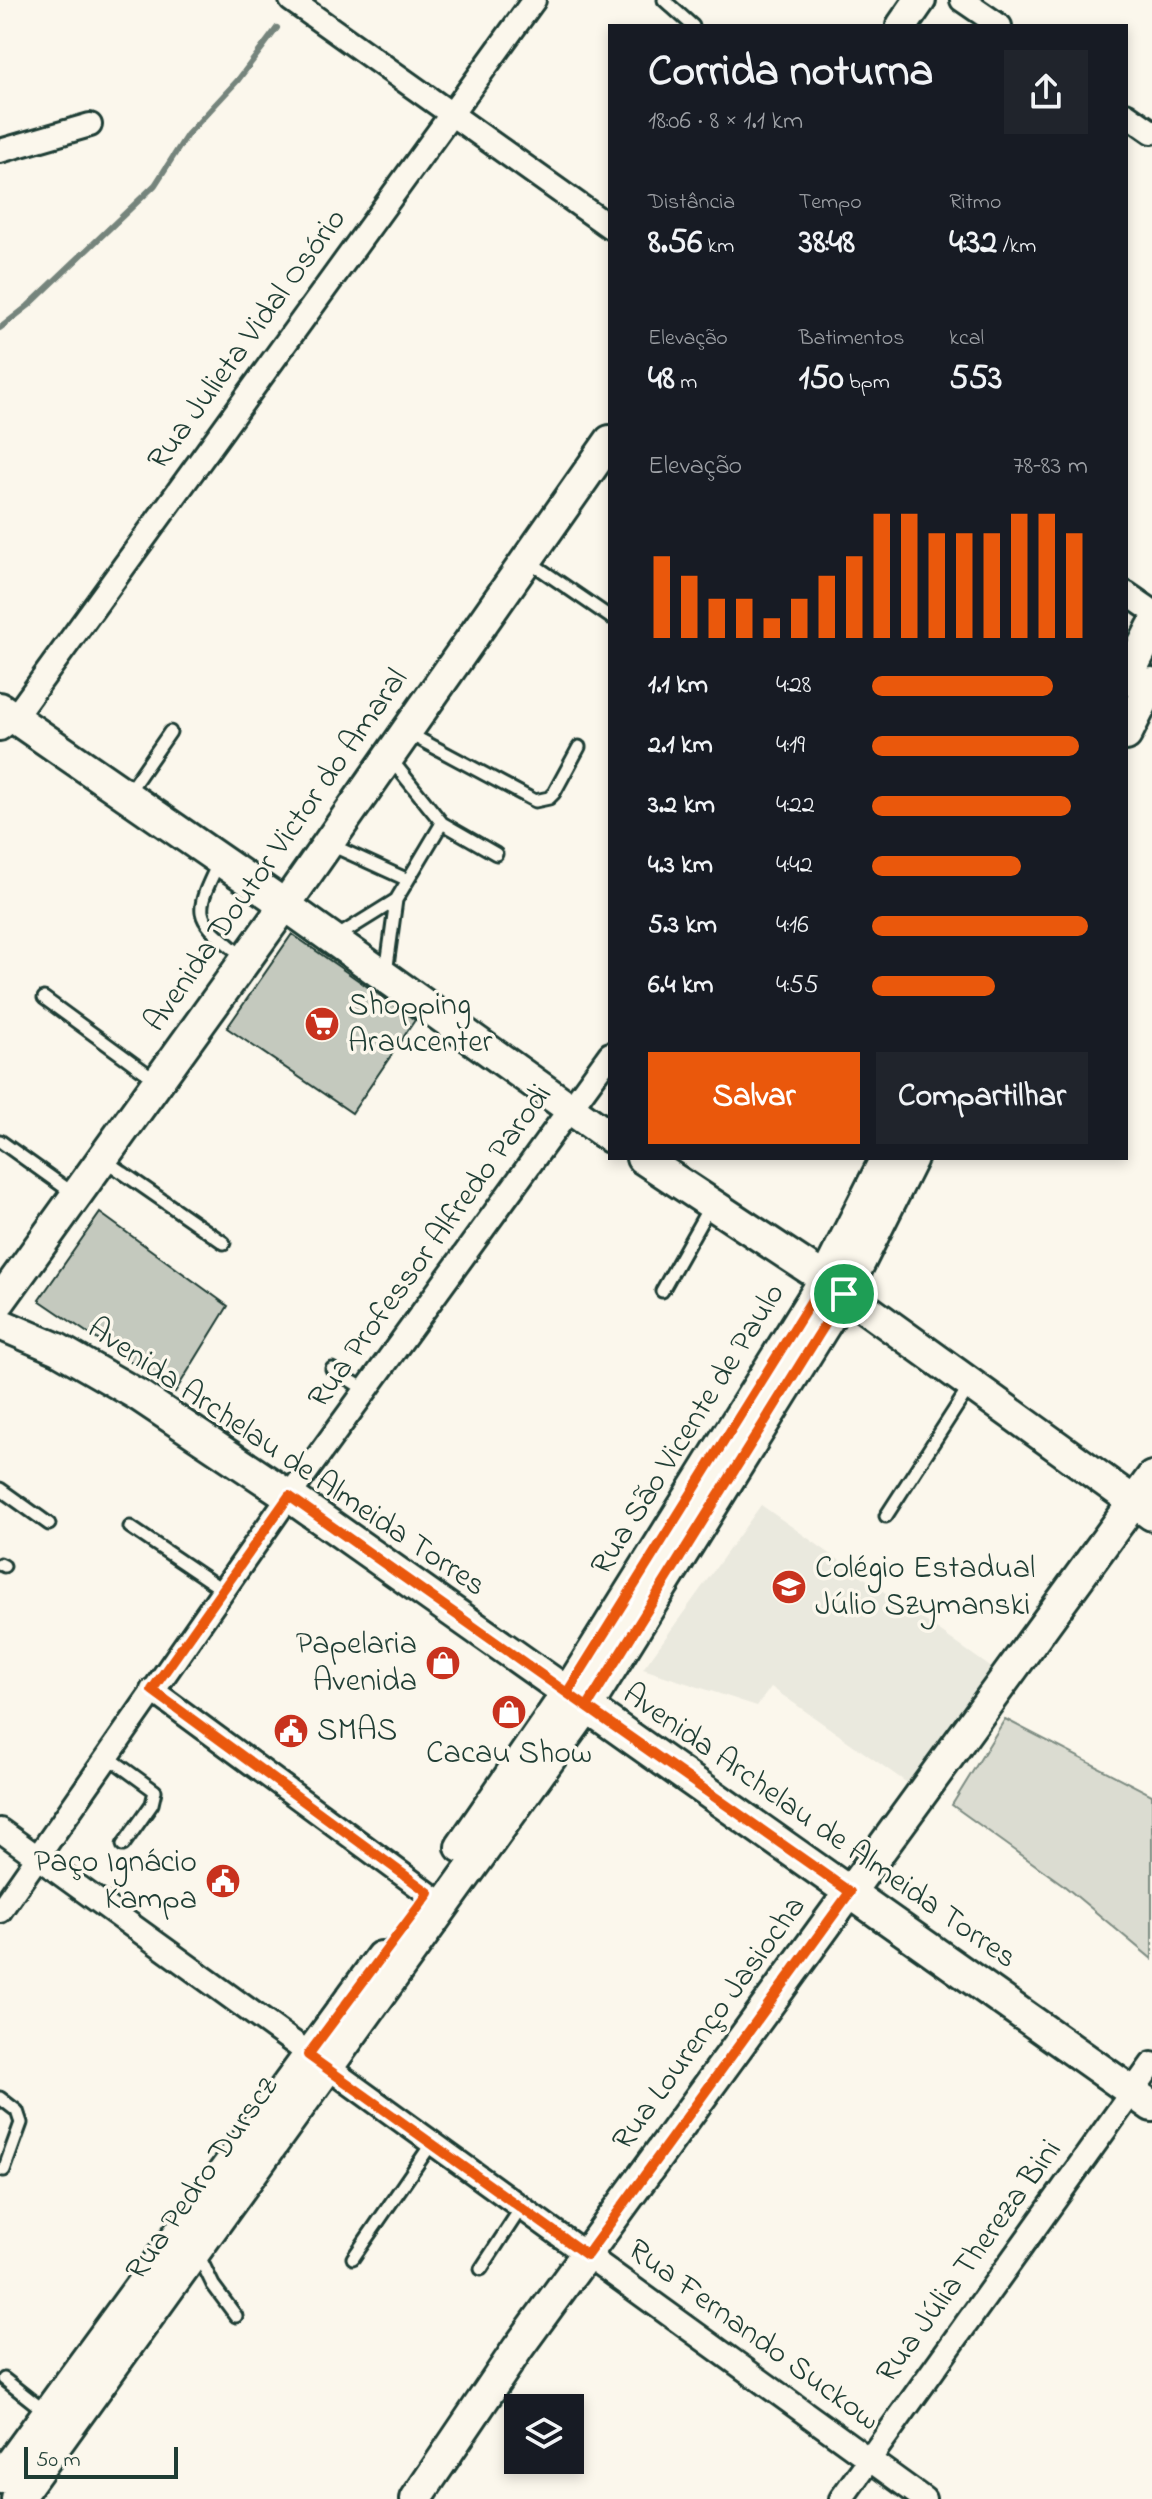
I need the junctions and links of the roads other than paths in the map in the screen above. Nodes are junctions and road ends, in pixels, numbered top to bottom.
1 (291, 0) edge
2 (534, 0) edge
3 (664, 0) edge
4 (920, 0) edge
5 (962, 0) edge
6 (691, 24) edge
7 (903, 24) edge
8 (997, 24) edge
9 (451, 115) junction
10 (1128, 115) edge
11 (90, 125) dead end
12 (1152, 132) edge
13 (0, 151) edge
14 (608, 226) edge
15 (608, 447) edge
16 (527, 559) junction
17 (1128, 594) edge
18 (1152, 611) edge
19 (608, 616) edge
20 (1152, 628) edge
21 (1128, 676) edge
22 (1152, 683) edge
23 (5, 718) edge
24 (1128, 731) edge
25 (170, 732) dead end
26 (406, 732) junction
27 (579, 747) dead end
28 (389, 756) junction
29 (126, 795) junction
30 (442, 823) junction
31 (328, 843) junction
32 (496, 854) dead end
33 (220, 860) junction
34 (408, 880) junction
35 (396, 900) junction
36 (285, 905) junction
37 (333, 939) junction
38 (246, 960) junction
39 (386, 977) junction
40 (44, 998) dead end
41 (608, 1057) edge
42 (158, 1081) junction
43 (570, 1110) junction
44 (608, 1136) edge
45 (0, 1141) edge
46 (102, 1159) junction
47 (645, 1160) edge
48 (885, 1160) edge
49 (911, 1160) edge
50 (76, 1195) junction
51 (711, 1204) junction
52 (224, 1243) dead end
53 (834, 1287) junction
54 (662, 1291) dead end
55 (0, 1301) edge
56 (0, 1324) edge
57 (332, 1369) dead end
58 (971, 1385) junction
59 (366, 1390) junction
60 (1152, 1477) edge
61 (0, 1489) edge
62 (289, 1496) junction
63 (1143, 1509) edge
64 (886, 1516) dead end
65 (49, 1524) dead end
66 (130, 1527) dead end
67 (223, 1590) junction
68 (152, 1690) junction
69 (577, 1700) junction
70 (107, 1756) junction
71 (0, 1830) edge
72 (123, 1845) dead end
73 (37, 1856) junction
74 (850, 1892) junction
75 (436, 1899) junction
76 (0, 1911) edge
77 (317, 2061) junction
78 (1152, 2064) edge
79 (0, 2098) edge
80 (1142, 2099) edge
81 (432, 2143) junction
82 (4, 2170) dead end
83 (521, 2208) junction
84 (196, 2252) junction
85 (587, 2255) junction
86 (353, 2258) dead end
87 (481, 2269) dead end
88 (236, 2316) dead end
89 (4, 2379) dead end
90 (47, 2413) junction
91 (869, 2459) junction
92 (0, 2478) edge
93 (17, 2499) edge
94 (416, 2499) edge
95 (841, 2499) edge
96 (924, 2499) edge

1 - 9 street
2 - 9 street, Rua Julieta Vidal Osório
3 - 6 lane
4 - 7 main road
5 - 8 street
9 - 14 street
9 - 23 street, Rua Julieta Vidal Osório
10 - 12 street
11 - 13 street
15 - 16 main road, Avenida Doutor Victor do Amaral
16 - 19 lane
16 - 26 main road, Avenida Doutor Victor do Amaral
17 - 18 street
20 - 21 main road
22 - 24 main road
23 - 29 main road
25 - 29 lane
26 - 27 lane
26 - 28 main road, Avenida Doutor Victor do Amaral
28 - 30 lane
28 - 31 main road, Avenida Doutor Victor do Amaral
29 - 33 main road
30 - 32 lane
30 - 34 lane
31 - 34 lane
31 - 36 main road, Avenida Doutor Victor do Amaral
33 - 36 main road
33 - 38 lane
34 - 35 lane
35 - 37 lane
35 - 39 lane
36 - 37 main road
36 - 38 main road, Avenida Doutor Victor do Amaral
37 - 39 main road
38 - 42 main road, Avenida Doutor Victor do Amaral
39 - 43 main road
40 - 42 lane
41 - 43 street, Rua Professor Alfredo Parodi
42 - 46 main road, Avenida Doutor Victor do Amaral
43 - 44 main road
43 - 59 street, Rua Professor Alfredo Parodi
45 - 50 lane
46 - 50 main road, Avenida Doutor Victor do Amaral
46 - 52 lane
47 - 51 main road
48 - 53 main road, Rua São Vicente de Paulo
49 - 53 main road, Rua São Vicente de Paulo
50 - 55 main road, Avenida Doutor Victor do Amaral
51 - 53 main road
51 - 54 lane
53 - 58 main road
53 - 69 main road, Rua São Vicente de Paulo
56 - 62 main road, Avenida Archelau de Almeida Torres
57 - 59 lane
58 - 63 main road
58 - 64 lane
59 - 62 street, Rua Professor Alfredo Parodi
60 - 63 main road, Rua Lourenço Jasiocha
61 - 65 lane
62 - 67 street, Rua Professor Alfredo Parodi
62 - 69 main road, Avenida Archelau de Almeida Torres
63 - 74 main road, Rua Lourenço Jasiocha
66 - 67 lane
67 - 68 street, Rua Professor Alfredo Parodi
68 - 70 street, Rua Professor Alfredo Parodi
68 - 75 street
69 - 74 main road, Avenida Archelau de Almeida Torres
69 - 75 main road, Rua Pedro Durscz
70 - 72 lane
70 - 73 street, Rua Professor Alfredo Parodi
71 - 73 street, Rua Fernando Suckow
73 - 76 street, Rua Professor Alfredo Parodi
73 - 77 street, Rua Fernando Suckow
74 - 80 main road, Avenida Archelau de Almeida Torres
74 - 85 main road, Rua Lourenço Jasiocha
75 - 77 main road, Rua Pedro Durscz
77 - 81 street, Rua Fernando Suckow
77 - 84 main road, Rua Pedro Durscz
77 - 90 main road, Rua Pedro Durscz
78 - 80 street, Rua Júlia Thereza Bini
79 - 82 lane
80 - 91 street, Rua Júlia Thereza Bini
81 - 83 street, Rua Fernando Suckow
81 - 86 lane
83 - 85 street, Rua Fernando Suckow
83 - 87 lane
84 - 88 lane
84 - 93 main road, Rua Pedro Durscz
85 - 91 street, Rua Fernando Suckow
85 - 94 main road, Rua Lourenço Jasiocha
89 - 90 lane
90 - 92 main road, Rua Pedro Durscz
91 - 95 street, Rua Júlia Thereza Bini
91 - 96 street, Rua Fernando Suckow

